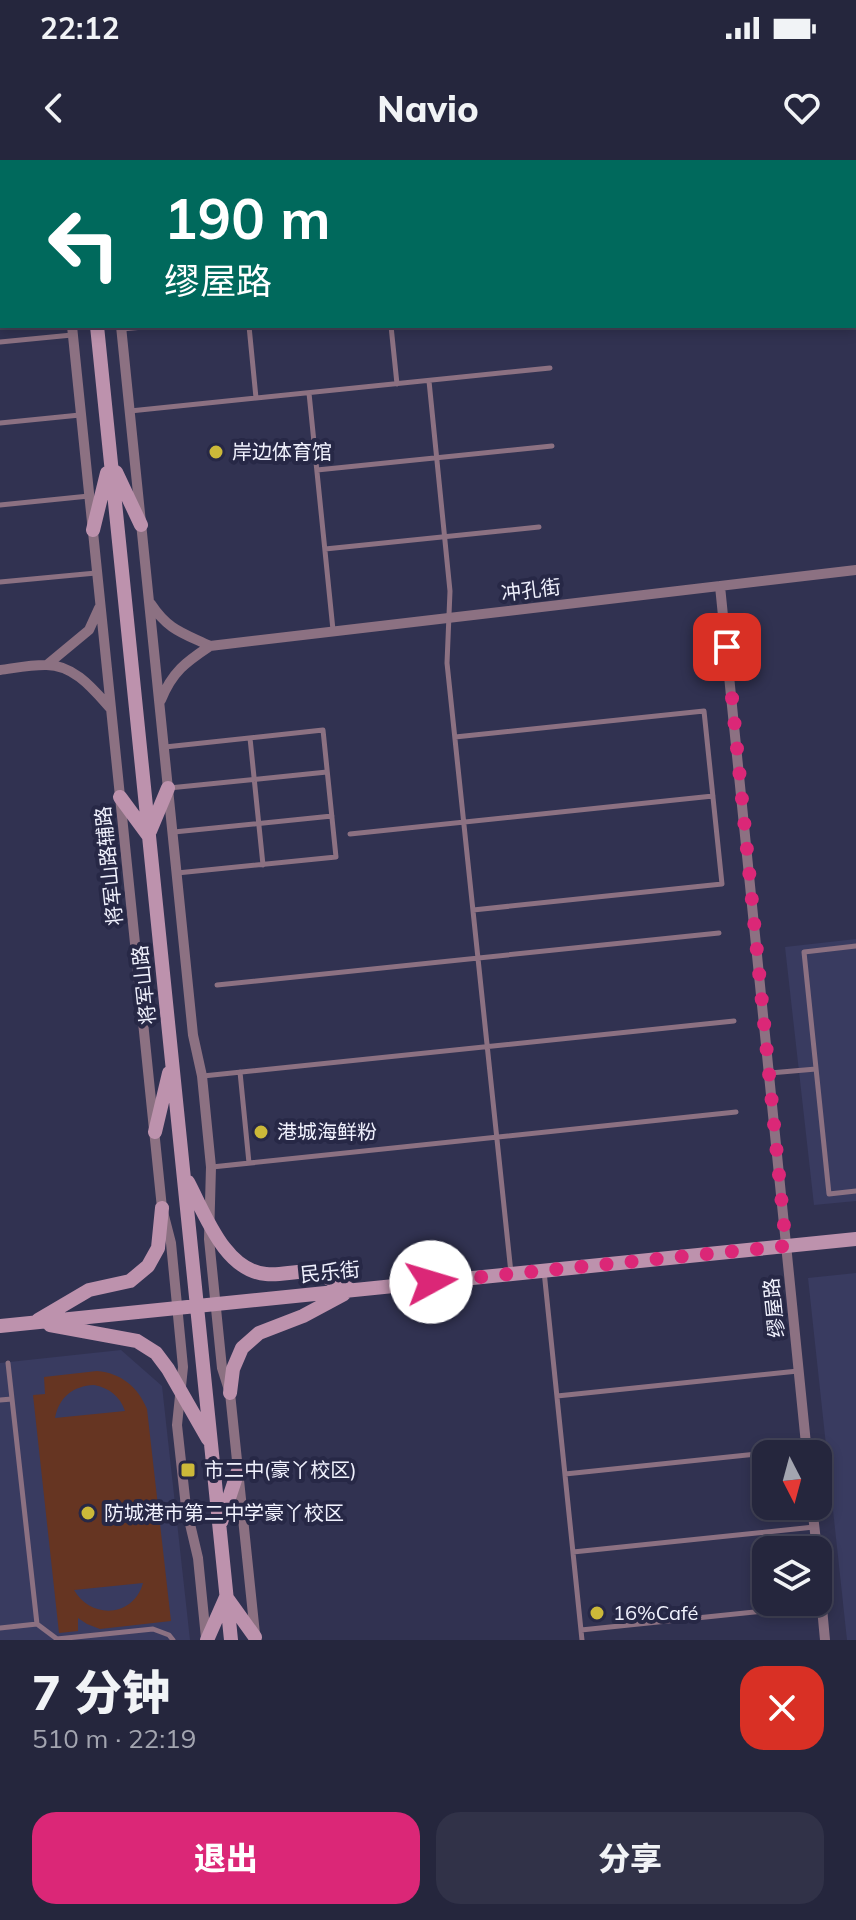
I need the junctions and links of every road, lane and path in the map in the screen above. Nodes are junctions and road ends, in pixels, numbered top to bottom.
1 (97, 328) edge
2 (121, 328) edge
3 (249, 328) edge
4 (391, 328) edge
5 (72, 330) edge
6 (0, 342) edge
7 (550, 368) dead end
8 (429, 381) junction
9 (397, 384) junction
10 (309, 393) junction
11 (256, 398) junction
12 (129, 411) junction
13 (81, 415) junction
14 (0, 423) edge
15 (552, 446) dead end
16 (437, 458) junction
17 (110, 461) junction
18 (317, 470) junction
19 (90, 496) junction
20 (0, 505) edge
21 (141, 525) junction
22 (539, 527) dead end
23 (93, 530) junction
24 (445, 536) junction
25 (325, 549) junction
26 (856, 570) edge
27 (97, 572) junction
28 (0, 582) edge
29 (720, 586) junction
30 (149, 601) junction
31 (101, 605) junction
32 (449, 618) junction
33 (333, 631) junction
34 (210, 646) junction
35 (48, 664) junction
36 (0, 670) edge
37 (159, 704) junction
38 (111, 709) junction
39 (455, 737) junction
40 (250, 738) junction
41 (164, 747) junction
42 (327, 772) junction
43 (254, 779) junction
44 (168, 788) junction
45 (713, 796) junction
46 (120, 797) junction
47 (332, 816) junction
48 (464, 822) junction
49 (259, 824) junction
50 (173, 833) junction
51 (350, 834) dead end
52 (149, 835) junction
53 (263, 865) junction
54 (177, 874) junction
55 (473, 910) junction
56 (719, 933) dead end
57 (856, 946) edge
58 (478, 958) junction
59 (217, 985) dead end
60 (734, 1021) dead end
61 (487, 1046) junction
62 (172, 1061) junction
63 (816, 1069) junction
64 (240, 1072) junction
65 (769, 1073) junction
66 (202, 1076) junction
67 (736, 1112) dead end
68 (155, 1132) junction
69 (496, 1137) junction
70 (249, 1163) junction
71 (211, 1167) junction
72 (183, 1174) junction
73 (856, 1191) edge
74 (162, 1208) junction
75 (209, 1222) junction
76 (856, 1239) edge
77 (786, 1246) junction
78 (544, 1270) junction
79 (511, 1274) junction
80 (351, 1290) junction
81 (215, 1304) junction
82 (197, 1306) junction
83 (177, 1308) junction
84 (34, 1323) junction
85 (0, 1326) edge
86 (8, 1363) dead end
87 (799, 1371) junction
88 (181, 1392) junction
89 (230, 1393) junction
90 (557, 1396) junction
91 (12, 1399) junction
92 (0, 1400) edge
93 (806, 1440) edge
94 (211, 1445) junction
95 (752, 1457) edge
96 (238, 1471) junction
97 (565, 1474) junction
98 (813, 1520) edge
99 (219, 1526) junction
100 (814, 1527) junction
101 (815, 1536) edge
102 (573, 1552) junction
103 (227, 1597) junction
104 (752, 1612) edge
105 (823, 1616) edge
106 (37, 1624) junction
107 (0, 1628) edge
108 (581, 1630) junction
109 (96, 1638) edge
110 (255, 1638) edge
111 (173, 1640) edge
112 (207, 1640) edge
113 (231, 1640) edge
114 (582, 1640) edge
115 (825, 1640) edge

1 - 17 street, 将军山路
2 - 12 street
3 - 11 lane
4 - 9 lane
5 - 6 lane
5 - 13 street, 将军山路辅路
7 - 8 lane
8 - 9 lane
8 - 16 lane
9 - 10 lane
10 - 11 lane
10 - 18 lane
11 - 12 lane
12 - 21 street
13 - 14 lane
13 - 19 street, 将军山路辅路
15 - 16 lane
16 - 18 lane
16 - 24 lane
17 - 21 street
17 - 23 street
17 - 52 street, 将军山路
18 - 25 lane
19 - 20 lane
19 - 23 street, 将军山路辅路
21 - 30 street
22 - 24 lane
23 - 27 street, 将军山路辅路
24 - 25 lane
24 - 32 lane
25 - 33 lane
26 - 29 street, 冲孔街
27 - 28 lane
27 - 31 street, 将军山路辅路
29 - 32 street, 冲孔街
29 - 65 street, 缪屋路
30 - 34 street
30 - 37 street
31 - 35 street
31 - 38 street, 将军山路辅路
32 - 33 street, 冲孔街
32 - 39 lane
33 - 34 street, 冲孔街
34 - 37 street
35 - 36 street
35 - 38 street
37 - 41 street
38 - 46 street, 将军山路辅路
39 - 45 lane
39 - 48 lane
40 - 41 lane
40 - 42 lane
40 - 43 lane
41 - 44 street
42 - 43 lane
42 - 47 lane
43 - 44 lane
43 - 49 lane
44 - 50 street
44 - 52 street
45 - 48 lane
45 - 55 lane
46 - 52 street
46 - 68 street, 将军山路辅路
47 - 49 lane
47 - 53 lane
48 - 51 lane
48 - 55 lane
49 - 50 lane
49 - 53 lane
50 - 54 street
52 - 62 street, 将军山路
53 - 54 lane
54 - 66 street
55 - 58 lane
56 - 58 lane
57 - 63 lane
58 - 59 lane
58 - 61 lane
60 - 61 lane
61 - 64 lane
61 - 69 lane
62 - 68 street
62 - 72 street, 将军山路
63 - 65 lane
63 - 73 lane
64 - 66 lane
64 - 70 lane
65 - 77 street, 缪屋路
66 - 71 street
67 - 69 lane
68 - 74 street, 将军山路辅路
69 - 70 lane
69 - 79 lane
70 - 71 lane
71 - 75 street
72 - 75 street
72 - 82 street, 将军山路
74 - 83 street, 将军山路辅路
74 - 84 street
75 - 80 street
75 - 81 street
76 - 77 street, 民乐街
77 - 78 street, 民乐街
77 - 87 street, 缪屋路
78 - 79 street, 民乐街
78 - 90 lane
79 - 80 street, 民乐街
80 - 81 street, 民乐街
80 - 89 street
81 - 82 street, 民乐街
81 - 89 street
82 - 83 street, 民乐街
82 - 94 street, 将军山路
83 - 84 street, 民乐街
83 - 88 street, 将军山路辅路
84 - 85 street, 民乐街
84 - 88 street
86 - 91 lane
87 - 90 lane
87 - 93 street, 缪屋路
88 - 94 street
88 - 112 street, 将军山路辅路
89 - 96 street
90 - 97 lane
91 - 92 lane
91 - 106 lane
94 - 99 street, 将军山路
95 - 97 lane
96 - 99 street
96 - 110 street
97 - 102 lane
98 - 100 street
99 - 103 street, 将军山路
100 - 101 street
100 - 102 lane
102 - 108 lane
103 - 110 street
103 - 112 street
103 - 113 street, 将军山路
104 - 108 lane
105 - 115 street
106 - 107 lane
106 - 109 lane
108 - 114 lane
109 - 111 lane

